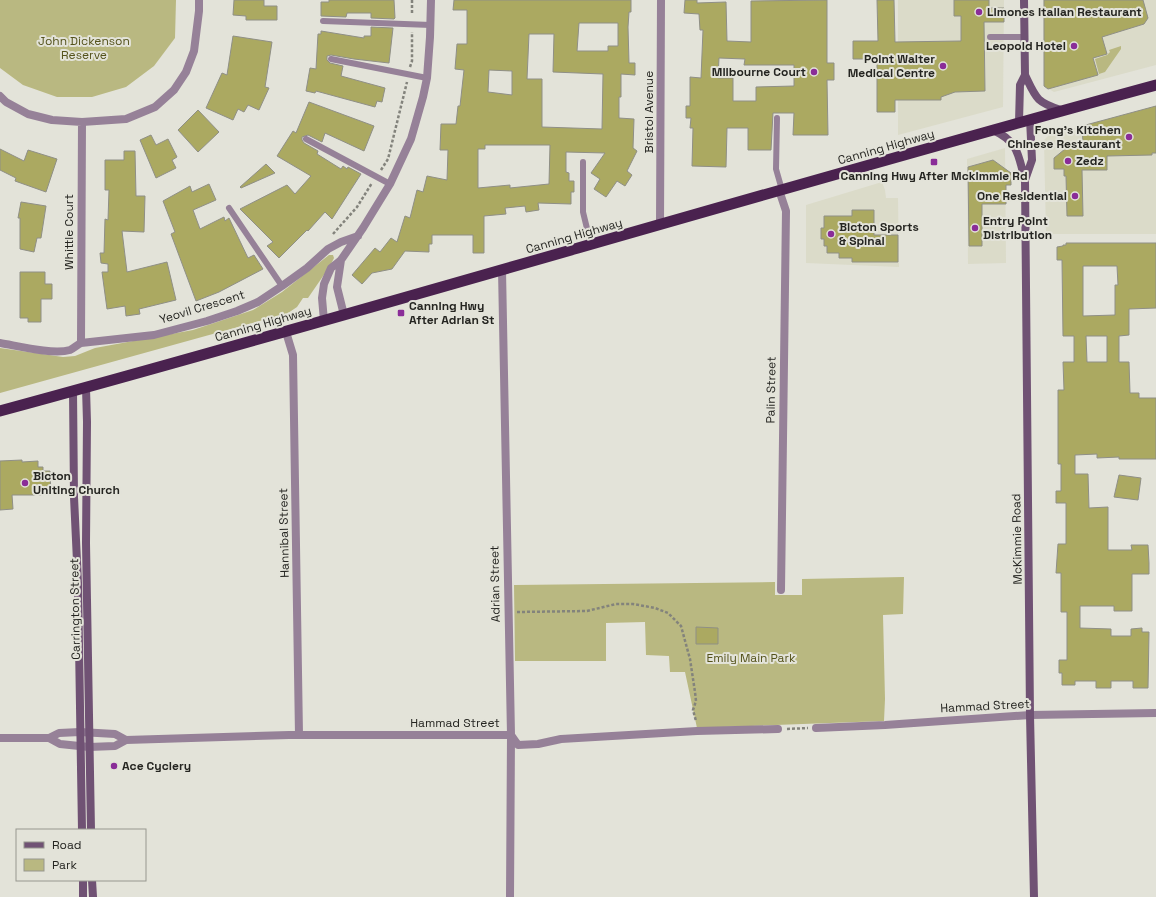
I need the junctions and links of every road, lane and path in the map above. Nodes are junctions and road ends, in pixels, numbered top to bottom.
1 (199, 0) edge
2 (412, 0) edge
3 (431, 0) edge
4 (661, 0) edge
5 (1024, 0) edge
6 (323, 21) dead end
7 (412, 25) junction
8 (431, 25) junction
9 (1024, 37) junction
10 (990, 38) dead end
11 (331, 59) dead end
12 (408, 74) junction
13 (1025, 75) junction
14 (427, 78) junction
15 (1156, 85) edge
16 (0, 96) edge
17 (1062, 110) junction
18 (777, 118) dead end
19 (1024, 121) junction
20 (82, 122) junction
21 (993, 130) junction
22 (306, 139) dead end
23 (584, 162) dead end
24 (376, 177) junction
25 (1025, 180) junction
26 (390, 184) junction
27 (781, 190) junction
28 (229, 208) dead end
29 (660, 225) junction
30 (358, 236) junction
31 (328, 239) dead end
32 (591, 244) junction
33 (341, 260) junction
34 (502, 270) junction
35 (282, 286) junction
36 (344, 315) junction
37 (324, 321) junction
38 (286, 332) junction
39 (0, 343) edge
40 (81, 343) junction
41 (86, 388) junction
42 (73, 391) junction
43 (0, 411) edge
44 (781, 590) dead end
45 (508, 612) junction
46 (1156, 713) edge
47 (1030, 715) junction
48 (816, 728) joint
49 (778, 729) joint
50 (700, 731) junction
51 (80, 732) junction
52 (89, 732) junction
53 (299, 735) junction
54 (511, 736) junction
55 (0, 738) edge
56 (49, 738) junction
57 (126, 740) junction
58 (80, 746) junction
59 (89, 747) junction
60 (82, 829) edge
61 (91, 829) edge
62 (83, 881) edge
63 (92, 881) edge
64 (83, 897) edge
65 (93, 897) edge
66 (510, 897) edge
67 (1034, 897) edge

1 - 20 street
2 - 7 path
3 - 8 street
4 - 29 street, Bristol Avenue
5 - 9 main road
6 - 7 lane
7 - 8 lane
7 - 12 path
8 - 14 street
9 - 10 lane
9 - 13 main road
11 - 12 lane
12 - 14 lane
12 - 24 path
13 - 17 main road
13 - 19 main road, McKimmie Road
14 - 26 street
15 - 17 highway, Canning Highway
16 - 20 street
17 - 19 highway, Canning Highway
18 - 27 lane
19 - 21 highway, Canning Highway
19 - 25 main road, McKimmie Road
20 - 40 street, Whittle Court
21 - 25 main road, McKimmie Road
21 - 27 highway, Canning Highway
22 - 24 lane
23 - 32 lane
24 - 26 lane
24 - 31 path
25 - 47 main road, McKimmie Road
26 - 30 street
27 - 29 highway, Canning Highway
27 - 44 street, Palin Street
28 - 35 lane
29 - 32 highway, Canning Highway
30 - 33 street
30 - 35 street, Yeovil Crescent
32 - 34 highway, Canning Highway
33 - 36 street
33 - 37 street
34 - 36 highway, Canning Highway
34 - 45 street, Adrian Street
35 - 40 street, Yeovil Crescent
36 - 37 highway, Canning Highway
37 - 38 highway, Canning Highway
38 - 41 highway, Canning Highway
38 - 53 street, Hannibal Street
39 - 40 street, Yeovil Crescent
41 - 42 highway, Canning Highway
41 - 52 main road, Carrington Street
42 - 43 highway, Canning Highway
42 - 51 main road, Carrington Street
45 - 50 path
45 - 54 street, Adrian Street
46 - 47 street, Hammad Street
47 - 48 street, Hammad Street
47 - 67 main road, McKimmie Road
48 - 49 path
49 - 50 street, Hammad Street
50 - 54 street, Hammad Street
51 - 52 street, Hammad Street
51 - 56 street, Hammad Street
51 - 58 main road, Carrington Street
52 - 57 street, Hammad Street
52 - 59 main road, Carrington Street
53 - 54 street, Hammad Street
53 - 57 street, Hammad Street
54 - 66 street, Adrian Street
55 - 56 street, Hammad Street
56 - 58 street, Hammad Street
57 - 59 street, Hammad Street
58 - 59 street, Hammad Street
58 - 60 main road, Carrington Street
59 - 61 main road, Carrington Street
62 - 64 main road
63 - 65 main road

